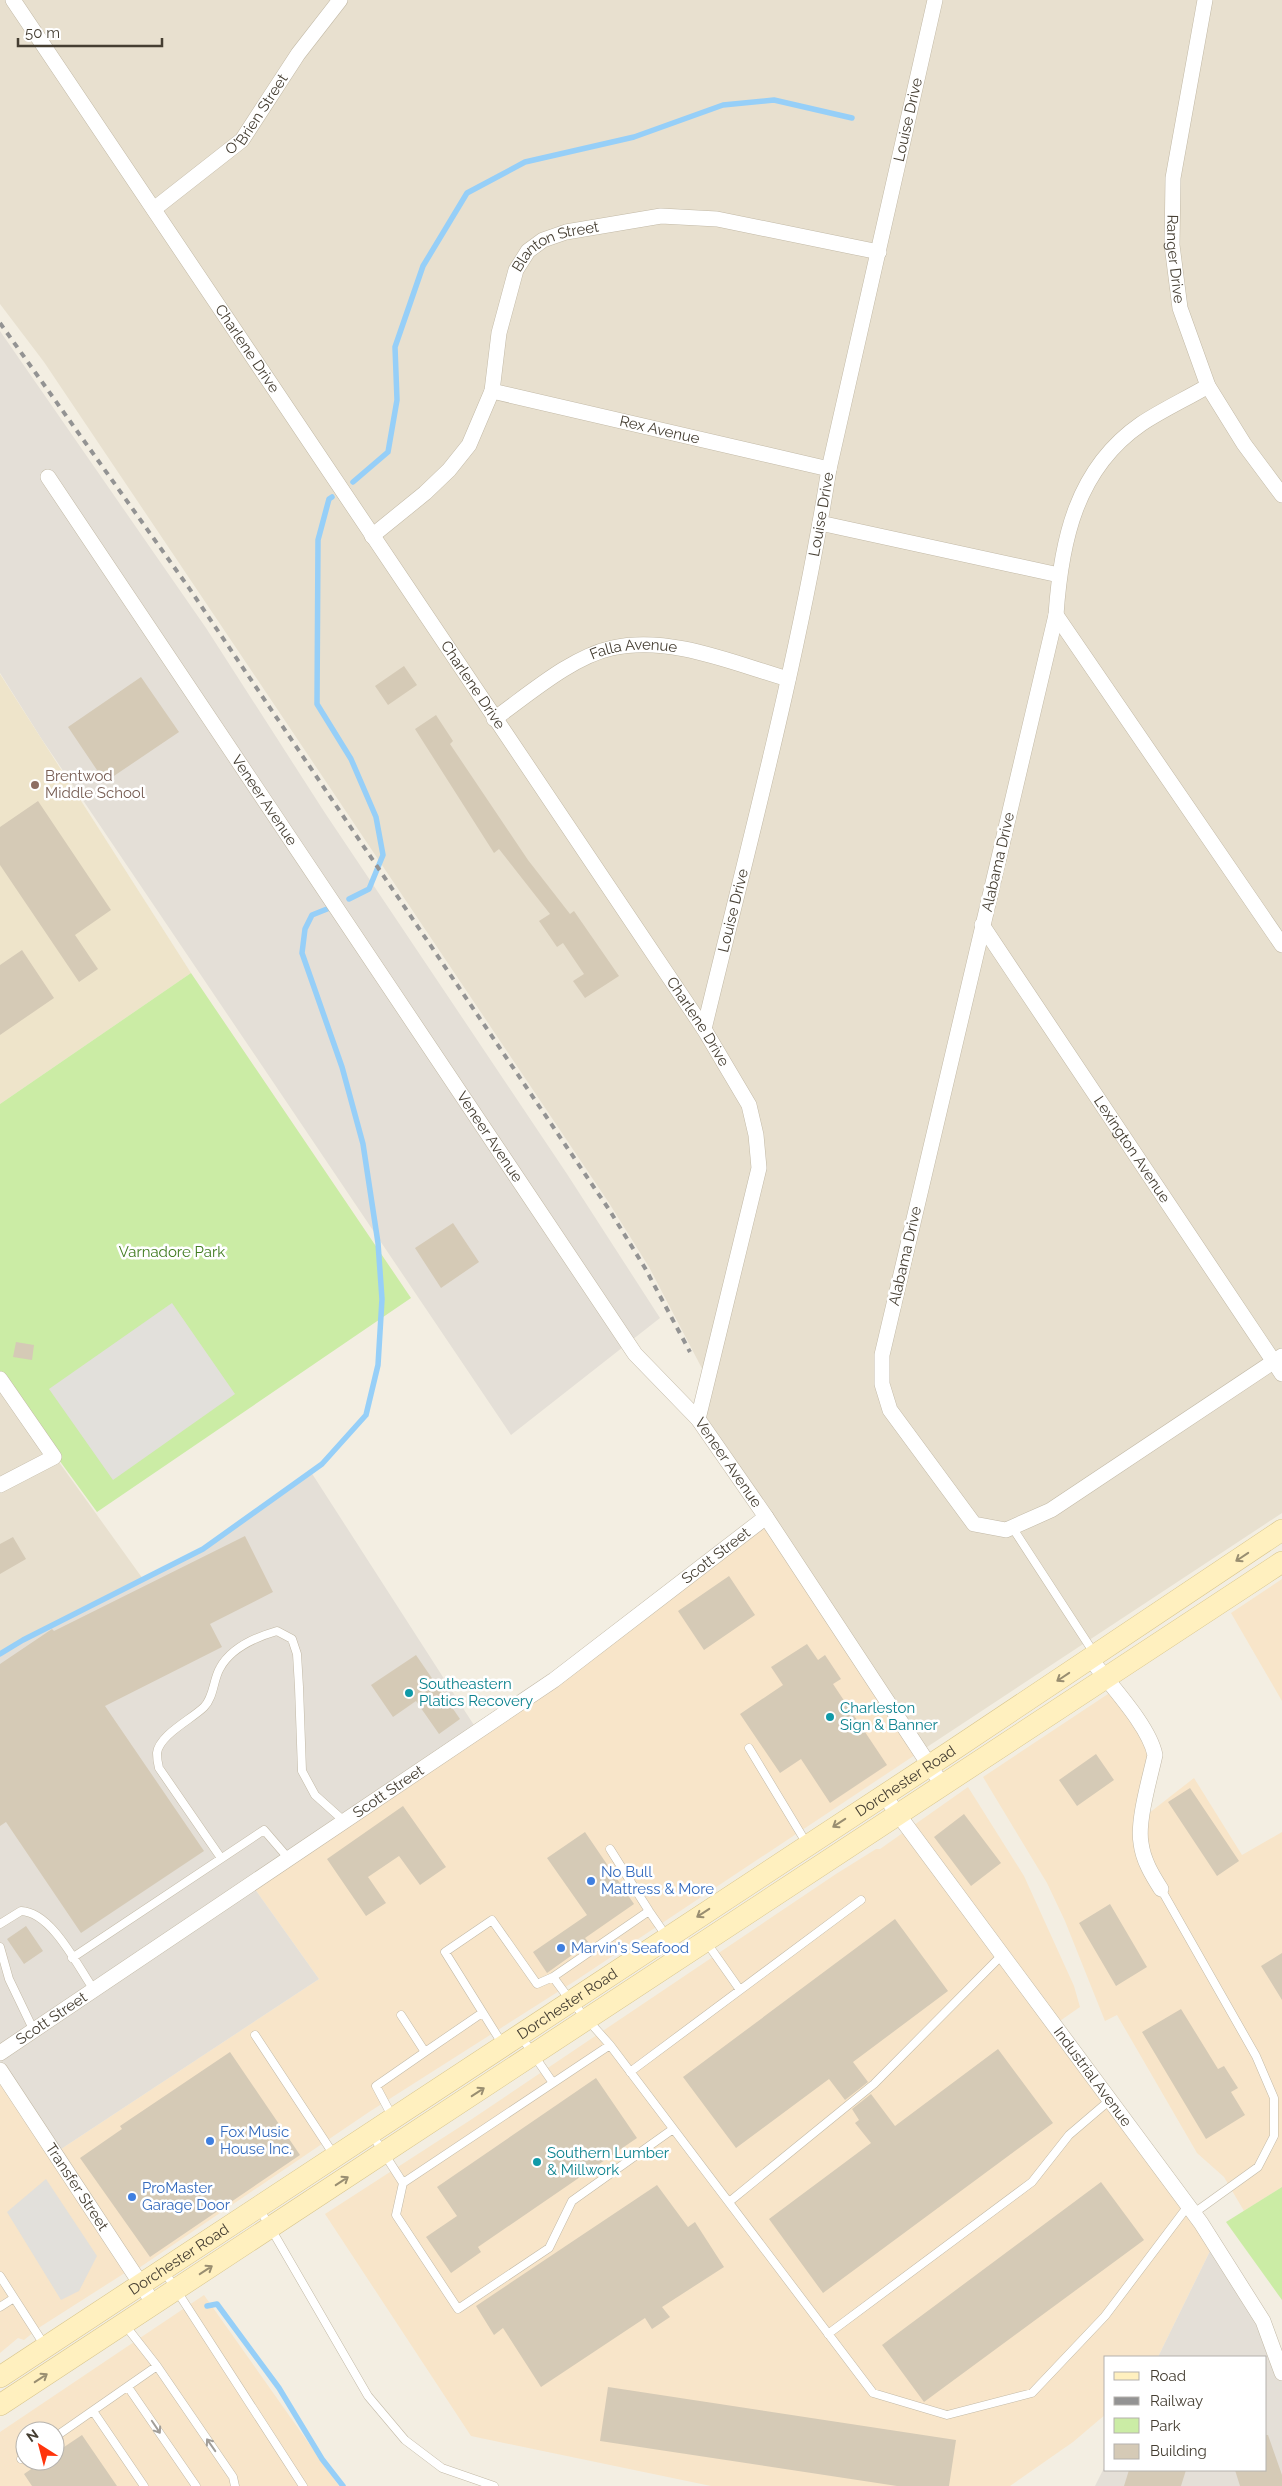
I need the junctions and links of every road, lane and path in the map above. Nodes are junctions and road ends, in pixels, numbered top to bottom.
1 (13, 0) edge
2 (340, 0) edge
3 (934, 0) edge
4 (1205, 0) edge
5 (154, 208) junction
6 (879, 252) junction
7 (1208, 386) junction
8 (492, 390) junction
9 (829, 469) junction
10 (48, 478) dead end
11 (1282, 495) edge
12 (820, 523) junction
13 (372, 536) junction
14 (1059, 575) junction
15 (1056, 615) junction
16 (788, 679) junction
17 (494, 719) junction
18 (982, 926) junction
19 (1282, 944) edge
20 (704, 1029) junction
21 (1279, 1364) edge
22 (0, 1379) edge
23 (698, 1419) junction
24 (0, 1485) edge
25 (766, 1518) junction
26 (1012, 1527) junction
27 (1282, 1530) edge
28 (1282, 1562) edge
29 (1093, 1657) junction
30 (1105, 1679) junction
31 (749, 1748) dead end
32 (930, 1765) junction
33 (943, 1786) junction
34 (883, 1794) junction
35 (897, 1816) junction
36 (344, 1821) junction
37 (807, 1844) junction
38 (610, 1849) dead end
39 (221, 1858) junction
40 (288, 1859) junction
41 (1161, 1889) joint
42 (861, 1900) dead end
43 (649, 1911) junction
44 (0, 1924) edge
45 (667, 1937) junction
46 (706, 1942) junction
47 (0, 1947) edge
48 (1002, 1955) junction
49 (72, 1958) junction
50 (553, 1977) junction
51 (94, 1990) junction
52 (740, 1990) junction
53 (570, 2000) junction
54 (482, 2013) junction
55 (401, 2015) dead end
56 (588, 2018) junction
57 (34, 2030) junction
58 (256, 2035) dead end
59 (511, 2040) junction
60 (610, 2045) junction
61 (425, 2052) junction
62 (0, 2053) edge
63 (533, 2055) junction
64 (0, 2070) edge
65 (630, 2072) junction
66 (553, 2083) junction
67 (1110, 2100) junction
68 (392, 2118) junction
69 (673, 2129) junction
70 (370, 2133) junction
71 (383, 2153) junction
72 (335, 2156) junction
73 (403, 2183) junction
74 (728, 2202) junction
75 (258, 2207) junction
76 (1191, 2210) junction
77 (270, 2228) junction
78 (163, 2270) junction
79 (0, 2276) edge
80 (141, 2284) junction
81 (176, 2289) junction
82 (14, 2298) junction
83 (154, 2304) junction
84 (0, 2307) edge
85 (124, 2324) junction
86 (828, 2334) junction
87 (46, 2347) junction
88 (157, 2366) junction
89 (1282, 2373) edge
90 (0, 2377) edge
91 (128, 2387) junction
92 (0, 2405) edge
93 (93, 2411) junction
94 (65, 2430) edge
95 (144, 2486) edge
96 (196, 2486) edge
97 (235, 2486) edge
98 (303, 2486) edge
99 (494, 2486) edge

1 - 5 street, Charlene Drive
2 - 5 street, O'Brien Street
3 - 6 street, Louise Drive
4 - 7 street, Ranger Drive
5 - 13 street, Charlene Drive
6 - 8 street, Blanton Street
6 - 9 street, Louise Drive
7 - 11 street, Ranger Drive
7 - 14 street, Alabama Drive
8 - 9 street, Rex Avenue
8 - 13 street, Blanton Street
9 - 12 street, Louise Drive
10 - 23 street, Veneer Avenue
12 - 14 street
12 - 16 street, Louise Drive
13 - 17 street, Charlene Drive
14 - 15 street, Alabama Drive
15 - 18 street, Alabama Drive
15 - 19 street
16 - 17 street, Falla Avenue
16 - 20 street, Louise Drive
17 - 20 street, Charlene Drive
18 - 21 street, Lexington Avenue
18 - 26 street, Alabama Drive
20 - 23 street, Charlene Drive
21 - 26 street, Alabama Drive
22 - 24 street
23 - 25 street, Veneer Avenue
25 - 32 street, Veneer Avenue
25 - 36 street, Scott Street
26 - 29 lane
27 -> 29 main road, Dorchester Road
28 - 30 main road, Dorchester Road
29 - 30 street
29 -> 32 main road, Dorchester Road
30 - 33 main road, Dorchester Road
30 - 41 street
31 - 37 lane
32 - 33 street, Veneer Avenue
32 - 34 main road, Dorchester Road
33 - 35 main road, Dorchester Road
34 - 35 street, Industrial Avenue
34 -> 37 main road, Dorchester Road
35 - 46 main road, Dorchester Road
35 - 48 street, Industrial Avenue
36 - 39 lane
36 - 40 street, Scott Street
37 -> 45 main road, Dorchester Road
38 - 43 lane
39 - 40 lane
39 - 49 lane
40 - 51 street, Scott Street
41 - 76 lane
42 - 52 lane
43 - 45 lane
43 - 50 lane
44 - 49 lane
45 - 53 main road, Dorchester Road
46 - 52 lane
46 - 56 main road, Dorchester Road
47 - 57 lane
48 - 67 street, Industrial Avenue
48 - 74 lane
49 - 51 lane
50 - 53 lane
50 - 54 lane
51 - 57 street, Scott Street
52 - 65 lane
53 - 56 lane
53 - 59 main road, Dorchester Road
54 - 59 lane
54 - 61 lane
55 - 61 lane
56 - 60 lane
56 - 63 main road, Dorchester Road
57 - 62 street, Scott Street
58 - 72 lane
59 - 63 lane
59 - 68 main road, Dorchester Road
60 - 65 lane
60 - 66 lane
61 - 68 lane
63 - 66 lane
71 -> 63 main road, Dorchester Road
64 - 80 street, Transfer Street
65 - 69 lane
66 - 73 lane
67 - 76 street, Industrial Avenue
67 - 86 lane
68 - 70 main road, Dorchester Road
69 - 73 lane
69 - 74 lane
70 - 71 lane
70 - 72 main road, Dorchester Road
71 - 73 lane
77 -> 71 main road, Dorchester Road
72 - 75 main road, Dorchester Road
74 - 86 lane
75 - 77 lane
75 - 78 main road, Dorchester Road
76 - 86 lane
76 - 89 street, Industrial Avenue
81 -> 77 main road, Dorchester Road
77 - 99 lane
78 - 80 main road, Dorchester Road
78 - 81 lane
79 - 82 lane
80 - 83 street, Transfer Street
80 - 87 main road, Dorchester Road
81 - 83 main road, Dorchester Road
81 - 98 lane
82 - 84 lane
82 - 87 lane
83 - 85 main road, Dorchester Road
85 - 88 lane
92 -> 85 main road, Dorchester Road
87 - 90 main road, Dorchester Road
88 - 91 lane
97 -> 88 lane
91 - 93 lane
91 -> 96 lane
93 - 94 lane
93 - 95 lane

